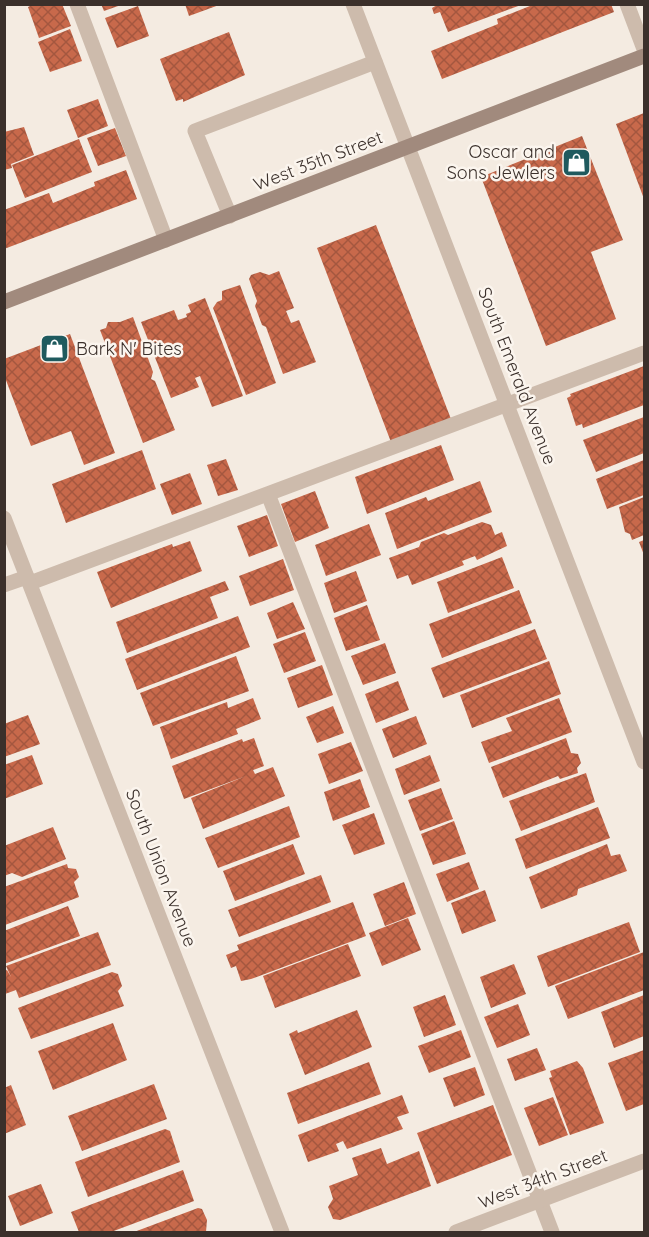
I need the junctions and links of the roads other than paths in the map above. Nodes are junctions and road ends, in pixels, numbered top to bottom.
1 (76, 4) edge
2 (353, 4) edge
3 (627, 4) edge
4 (645, 49) edge
5 (645, 56) edge
6 (375, 62) junction
7 (408, 148) junction
8 (230, 216) junction
9 (166, 240) junction
10 (4, 302) edge
11 (645, 353) edge
12 (507, 405) junction
13 (268, 494) junction
14 (4, 518) edge
15 (28, 580) junction
16 (4, 585) edge
17 (645, 762) edge
18 (645, 1161) edge
19 (540, 1201) junction
20 (282, 1233) edge
21 (456, 1233) edge
22 (552, 1233) edge

1 - 9 street
2 - 6 street, South Emerald Avenue
3 - 4 street
5 - 7 main road, West 35th Street
6 - 7 street, South Emerald Avenue
6 - 8 street
7 - 8 main road, West 35th Street
7 - 12 street, South Emerald Avenue
8 - 9 main road, West 35th Street
9 - 10 main road, West 35th Street
11 - 12 street
12 - 13 street
12 - 17 street, South Emerald Avenue
13 - 15 street
13 - 19 street
14 - 15 street, South Union Avenue
15 - 16 street
15 - 20 street, South Union Avenue
18 - 19 street, West 34th Street
19 - 21 street, West 34th Street
19 - 22 street

